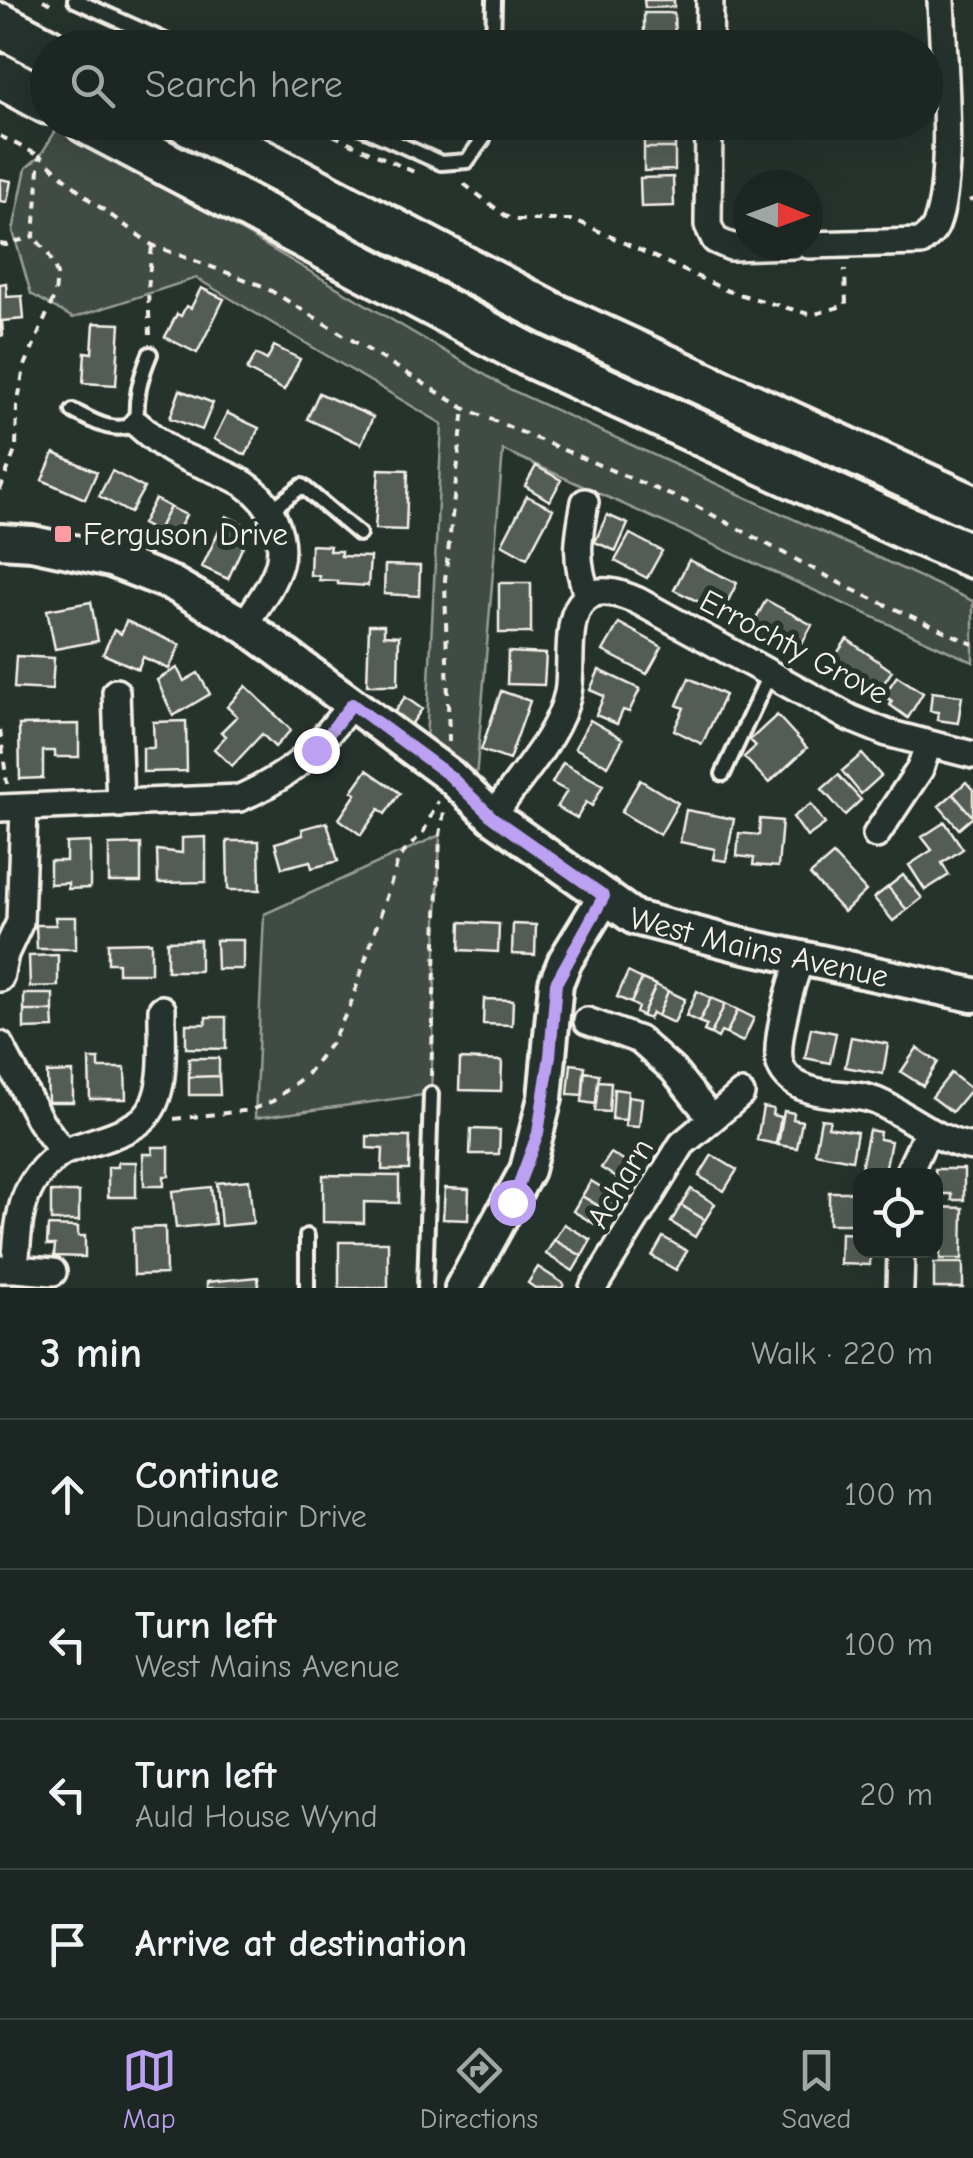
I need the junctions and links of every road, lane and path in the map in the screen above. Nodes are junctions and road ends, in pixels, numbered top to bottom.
1 (74, 0) edge
2 (494, 0) edge
3 (710, 0) edge
4 (942, 0) edge
5 (0, 25) edge
6 (142, 30) edge
7 (493, 30) edge
8 (709, 30) edge
9 (943, 30) edge
10 (30, 41) edge
11 (943, 53) edge
12 (0, 76) edge
13 (30, 92) edge
14 (0, 136) edge
15 (121, 140) edge
16 (221, 140) edge
17 (390, 140) edge
18 (483, 140) edge
19 (708, 140) edge
20 (40, 156) junction
21 (464, 184) dead end
22 (34, 236) junction
23 (0, 244) edge
24 (844, 244) junction
25 (152, 245) junction
26 (823, 245) edge
27 (733, 247) edge
28 (150, 354) joint
29 (73, 411) dead end
30 (137, 424) junction
31 (0, 490) edge
32 (585, 502) dead end
33 (973, 507) edge
34 (271, 510) junction
35 (359, 534) dead end
36 (0, 540) edge
37 (973, 556) edge
38 (588, 596) junction
39 (244, 625) junction
40 (973, 644) edge
41 (769, 675) junction
42 (116, 692) dead end
43 (352, 704) junction
44 (0, 730) edge
45 (928, 745) junction
46 (973, 755) edge
47 (723, 774) dead end
48 (450, 776) junction
49 (120, 804) junction
50 (10, 808) edge
51 (493, 818) junction
52 (876, 835) dead end
53 (604, 896) junction
54 (801, 959) junction
55 (0, 978) edge
56 (973, 995) edge
57 (162, 1009) dead end
58 (587, 1021) dead end
59 (0, 1044) edge
60 (431, 1094) dead end
61 (741, 1094) dead end
62 (712, 1120) junction
63 (140, 1122) junction
64 (928, 1131) junction
65 (973, 1147) edge
66 (62, 1152) junction
67 (910, 1168) edge
68 (307, 1236) dead end
69 (901, 1258) edge
70 (7, 1269) edge
71 (53, 1272) dead end
72 (307, 1288) edge
73 (425, 1288) edge
74 (462, 1288) edge
75 (593, 1288) edge
76 (900, 1288) edge

1 - 6 lane
2 - 7 lane
3 - 8 street
4 - 9 street
5 - 10 highway
11 - 24 street
12 - 13 highway
14 - 20 path
15 - 37 highway
16 - 33 highway
17 - 18 lane
19 - 27 street
20 - 22 path
20 - 25 path
21 - 24 path
22 - 23 path
22 - 31 path
24 - 26 street
25 - 28 path
25 - 40 path
28 - 30 lane
29 - 30 lane
30 - 34 street
32 - 38 street
34 - 35 lane
34 - 39 street
36 - 39 street, West Mains Avenue
38 - 41 street, Errochty Grove
38 - 51 street
39 - 43 street, West Mains Avenue
41 - 45 street, Errochty Grove
41 - 47 lane
42 - 49 street
43 - 48 street, West Mains Avenue
43 - 49 street
44 - 50 path
45 - 46 street, Errochty Grove
45 - 52 street
48 - 51 street, West Mains Avenue
48 - 63 path
49 - 50 street
50 - 55 street
51 - 53 street, West Mains Avenue
53 - 54 street, West Mains Avenue
53 - 74 street
54 - 56 street, West Mains Avenue
54 - 64 street
57 - 63 street
58 - 62 street
59 - 66 street
60 - 73 lane
61 - 62 street, Acharn
62 - 75 street, Acharn
63 - 66 street
64 - 65 street
64 - 67 street
66 - 70 street
68 - 72 lane
69 - 76 street
70 - 71 street

